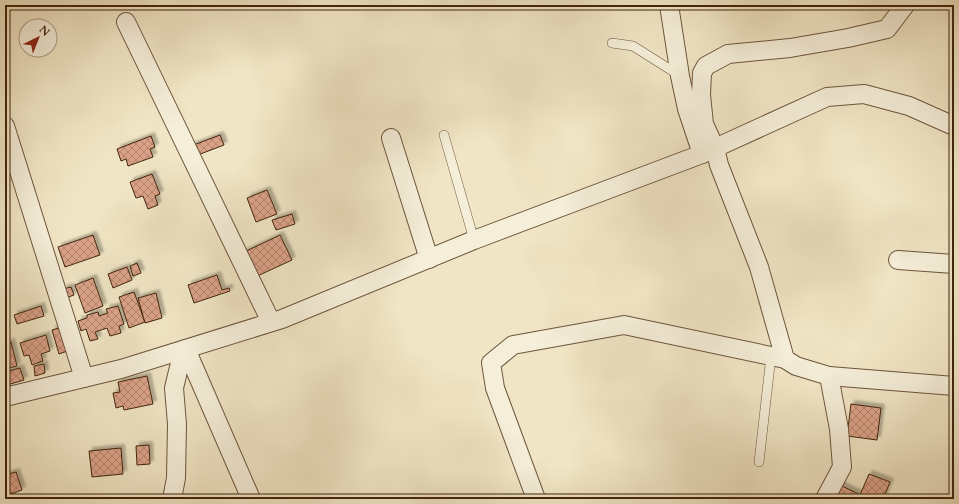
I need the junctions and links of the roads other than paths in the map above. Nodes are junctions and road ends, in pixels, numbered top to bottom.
1 (669, 5) edge
2 (905, 5) edge
3 (126, 22) dead end
4 (612, 43) dead end
5 (680, 76) junction
6 (5, 126) edge
7 (954, 126) edge
8 (444, 135) dead end
9 (391, 138) dead end
10 (709, 151) junction
11 (474, 240) junction
12 (429, 259) junction
13 (898, 260) dead end
14 (954, 264) edge
15 (271, 322) junction
16 (187, 352) junction
17 (778, 358) junction
18 (829, 376) junction
19 (84, 378) junction
20 (954, 386) edge
21 (5, 397) edge
22 (759, 462) dead end
23 (172, 499) edge
24 (251, 499) edge
25 (536, 499) edge
26 (825, 499) edge

1 - 5 street
2 - 10 street
3 - 15 street
4 - 5 lane
5 - 10 street
6 - 19 street
7 - 10 street
8 - 11 lane
9 - 12 street
10 - 11 street
10 - 17 street
11 - 12 street
12 - 15 street
13 - 14 street
15 - 16 street
16 - 19 street
16 - 23 street
16 - 24 street
17 - 18 street
17 - 22 lane
17 - 25 street
18 - 20 street
18 - 26 street
19 - 21 street

